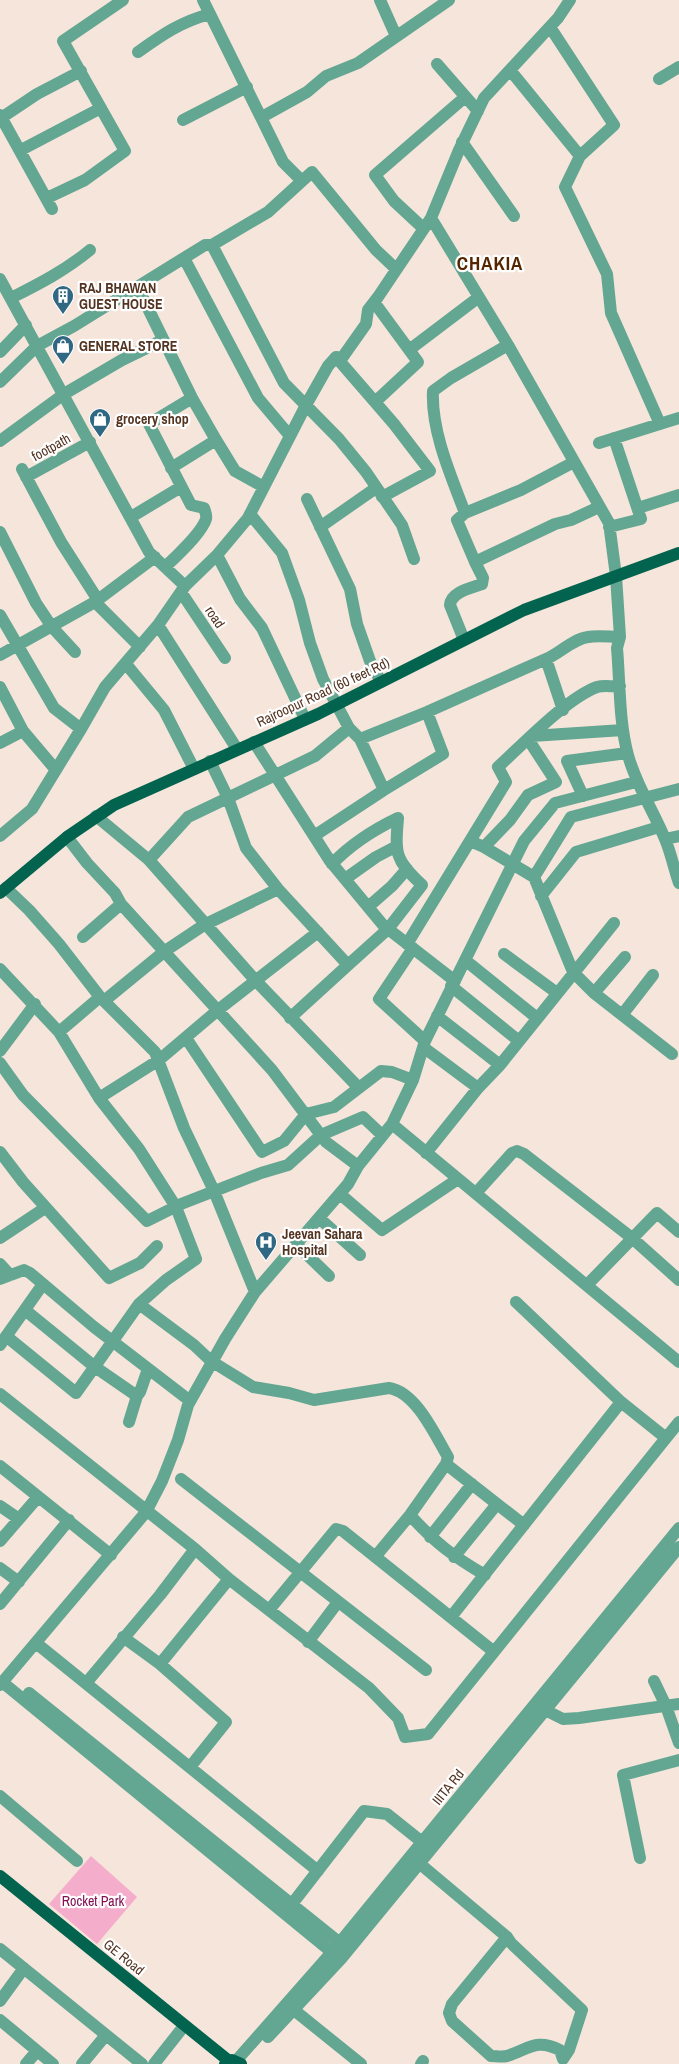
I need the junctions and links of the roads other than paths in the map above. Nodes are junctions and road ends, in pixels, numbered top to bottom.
1 (123, 0) edge
2 (203, 0) edge
3 (380, 0) edge
4 (570, 0) edge
5 (444, 1) edge
6 (210, 14) junction
7 (550, 27) junction
8 (396, 36) junction
9 (138, 52) dead end
10 (437, 64) dead end
11 (679, 67) edge
12 (510, 70) junction
13 (81, 71) junction
14 (658, 79) dead end
15 (247, 87) junction
16 (464, 98) junction
17 (101, 108) junction
18 (478, 111) junction
19 (1, 117) edge
20 (262, 117) junction
21 (183, 120) dead end
22 (462, 142) junction
23 (21, 150) junction
24 (580, 156) junction
25 (302, 181) junction
26 (514, 216) dead end
27 (427, 223) junction
28 (212, 245) junction
29 (90, 250) dead end
30 (184, 258) junction
31 (396, 269) junction
32 (0, 279) edge
33 (138, 288) junction
34 (479, 297) junction
35 (11, 298) junction
36 (374, 302) junction
37 (26, 325) junction
38 (163, 340) junction
39 (508, 345) junction
40 (37, 346) junction
41 (409, 350) junction
42 (0, 352) edge
43 (336, 357) junction
44 (0, 382) edge
45 (64, 394) junction
46 (192, 398) junction
47 (375, 402) junction
48 (306, 405) junction
49 (679, 418) edge
50 (660, 424) junction
51 (290, 436) junction
52 (614, 438) junction
53 (216, 440) junction
54 (0, 441) edge
55 (90, 442) junction
56 (599, 443) dead end
57 (574, 462) junction
58 (172, 468) junction
59 (181, 487) junction
60 (264, 487) junction
61 (379, 493) junction
62 (679, 495) edge
63 (308, 499) dead end
64 (599, 507) junction
65 (638, 508) junction
66 (465, 513) junction
67 (250, 514) junction
68 (131, 517) junction
69 (320, 527) junction
70 (609, 527) junction
71 (0, 532) edge
72 (679, 553) edge
73 (217, 555) junction
74 (155, 557) junction
75 (414, 559) dead end
76 (475, 562) junction
77 (165, 567) junction
78 (616, 576) junction
79 (183, 589) junction
80 (97, 601) junction
81 (0, 616) edge
82 (158, 625) junction
83 (52, 627) junction
84 (620, 637) junction
85 (464, 640) junction
86 (19, 645) junction
87 (140, 647) junction
88 (75, 652) dead end
89 (0, 655) edge
90 (226, 658) dead end
91 (546, 660) junction
92 (126, 664) junction
93 (381, 682) junction
94 (620, 686) junction
95 (0, 687) edge
96 (336, 704) junction
97 (563, 710) junction
98 (427, 712) junction
99 (306, 719) junction
100 (349, 728) junction
101 (81, 729) junction
102 (624, 730) junction
103 (23, 731) junction
104 (530, 737) junction
105 (360, 739) junction
106 (254, 742) junction
107 (0, 743) edge
108 (238, 749) junction
109 (627, 753) junction
110 (210, 761) junction
111 (194, 768) junction
112 (56, 770) junction
113 (275, 776) junction
114 (636, 782) junction
115 (679, 789) edge
116 (384, 790) junction
117 (583, 796) junction
118 (646, 797) junction
119 (228, 798) junction
120 (96, 816) junction
121 (1, 833) edge
122 (662, 833) junction
123 (314, 836) junction
124 (679, 836) edge
125 (67, 837) junction
126 (470, 842) junction
127 (397, 846) junction
128 (484, 847) junction
129 (149, 860) junction
130 (332, 864) junction
131 (512, 865) junction
132 (407, 869) junction
133 (534, 877) junction
134 (345, 879) junction
135 (679, 883) edge
136 (3, 888) edge
137 (278, 889) junction
138 (541, 896) junction
139 (121, 904) junction
140 (368, 907) junction
141 (614, 922) dead end
142 (204, 925) junction
143 (388, 929) junction
144 (318, 932) junction
145 (82, 937) dead end
146 (410, 946) junction
147 (165, 951) junction
148 (504, 954) dead end
149 (625, 957) dead end
150 (466, 960) junction
151 (348, 965) junction
152 (0, 969) edge
153 (574, 972) junction
154 (653, 975) dead end
155 (255, 980) junction
156 (453, 984) junction
157 (557, 993) junction
158 (594, 993) junction
159 (102, 999) junction
160 (35, 1004) junction
161 (218, 1010) junction
162 (622, 1015) junction
163 (437, 1016) junction
164 (290, 1018) junction
165 (536, 1018) junction
166 (59, 1032) junction
167 (186, 1038) junction
168 (519, 1041) junction
169 (424, 1044) junction
170 (0, 1051) edge
171 (672, 1054) dead end
172 (159, 1060) junction
173 (0, 1063) edge
174 (500, 1065) junction
175 (413, 1080) junction
176 (359, 1088) junction
177 (478, 1088) junction
178 (99, 1098) junction
179 (306, 1114) junction
180 (392, 1124) junction
181 (321, 1135) junction
182 (382, 1135) junction
183 (0, 1152) edge
184 (426, 1153) junction
185 (358, 1166) junction
186 (458, 1179) junction
187 (214, 1191) junction
188 (476, 1193) junction
189 (340, 1194) junction
190 (176, 1207) junction
191 (45, 1208) junction
192 (319, 1218) junction
193 (679, 1232) edge
194 (0, 1238) edge
195 (632, 1238) junction
196 (297, 1245) junction
197 (157, 1246) dead end
198 (360, 1255) dead end
199 (0, 1264) edge
200 (329, 1276) dead end
201 (5, 1277) edge
202 (679, 1280) edge
203 (43, 1284) junction
204 (587, 1284) junction
205 (255, 1292) junction
206 (516, 1302) dead end
207 (139, 1304) junction
208 (25, 1310) junction
209 (3, 1340) edge
210 (113, 1342) junction
211 (211, 1361) junction
212 (679, 1362) edge
213 (95, 1367) junction
214 (148, 1369) junction
215 (0, 1394) edge
216 (137, 1396) junction
217 (185, 1397) dead end
218 (621, 1402) junction
219 (129, 1422) dead end
220 (679, 1422) edge
221 (666, 1438) junction
222 (446, 1464) junction
223 (0, 1466) edge
224 (181, 1480) dead end
225 (472, 1484) junction
226 (38, 1497) junction
227 (497, 1504) junction
228 (0, 1506) edge
229 (146, 1512) junction
230 (410, 1515) junction
231 (18, 1518) junction
232 (70, 1520) junction
233 (524, 1525) junction
234 (679, 1528) edge
235 (430, 1537) junction
236 (0, 1541) edge
237 (679, 1547) edge
238 (195, 1549) junction
239 (111, 1555) junction
240 (375, 1557) junction
241 (454, 1557) junction
242 (675, 1561) edge
243 (0, 1568) edge
244 (300, 1572) junction
245 (485, 1575) junction
246 (229, 1579) junction
247 (18, 1582) junction
248 (643, 1582) junction
249 (338, 1602) junction
250 (0, 1604) edge
251 (269, 1610) junction
252 (451, 1618) junction
253 (124, 1637) junction
254 (308, 1642) junction
255 (36, 1643) junction
256 (493, 1651) junction
257 (160, 1664) junction
258 (426, 1670) dead end
259 (3, 1681) edge
260 (654, 1681) dead end
261 (87, 1682) junction
262 (679, 1704) edge
263 (666, 1706) junction
264 (545, 1710) junction
265 (679, 1743) edge
266 (679, 1760) edge
267 (190, 1767) junction
268 (0, 1796) edge
269 (422, 1842) junction
270 (640, 1858) dead end
271 (415, 1860) junction
272 (77, 1861) dead end
273 (318, 1871) junction
274 (0, 1876) edge
275 (0, 1886) edge
276 (292, 1904) junction
277 (70, 1937) junction
278 (507, 1937) junction
279 (0, 1949) edge
280 (340, 1951) junction
281 (24, 1968) junction
282 (0, 2001) edge
283 (294, 2010) junction
284 (0, 2020) edge
285 (180, 2032) junction
286 (106, 2035) junction
287 (37, 2051) junction
288 (487, 2060) edge
289 (233, 2063) edge
290 (26, 2064) edge
291 (53, 2064) edge
292 (82, 2064) edge
293 (142, 2064) edge
294 (154, 2064) edge
295 (362, 2064) edge

1 - 13 street
2 - 6 street
3 - 8 street
4 - 7 street
5 - 8 street
6 - 9 street
6 - 15 street
7 - 12 street
7 - 24 street
8 - 20 street
10 - 16 street
11 - 14 street
12 - 18 street
12 - 24 street
13 - 17 street
13 - 19 street
15 - 20 street
15 - 21 street
16 - 18 street
16 - 27 street
17 - 23 street
17 - 23 street
18 - 22 street
19 - 23 street
20 - 25 street
22 - 26 street
22 - 27 street
24 - 50 street
25 - 28 street
25 - 31 street
27 - 31 street
27 - 34 street
28 - 30 street
28 - 48 street
29 - 35 street
30 - 33 street
30 - 51 street
31 - 36 street
32 - 35 street, road
33 - 38 street
33 - 40 street
34 - 39 street
34 - 41 street
35 - 37 street, road
36 - 41 street
36 - 43 street
37 - 40 street, road
37 - 42 street
38 - 45 street
38 - 46 street
39 - 57 street
39 - 66 street
40 - 44 street
40 - 45 street, road
41 - 47 street
43 - 47 street
43 - 48 street
45 - 54 street
45 - 55 street, road
46 - 53 street
46 - 58 street
47 - 61 street
48 - 51 street
48 - 61 street
49 - 50 street
50 - 52 street
51 - 60 street
52 - 56 street
52 - 65 street
53 - 58 street
53 - 60 street
55 - 68 street, road
55 - 80 street, footpath
57 - 64 street
57 - 66 street
58 - 59 street
59 - 68 street
59 - 77 street
60 - 67 street
61 - 69 street
61 - 75 street
62 - 65 street
63 - 69 street
64 - 70 street
64 - 76 street
65 - 70 street
66 - 76 street
67 - 73 street
67 - 96 street
68 - 74 street, road
69 - 93 street
70 - 78 street
71 - 83 street
72 - 78 main road, Rajroopur Road (60 feet Rd)
73 - 79 street
73 - 99 street
74 - 77 street, road
74 - 80 street
76 - 85 street
77 - 79 street, road
78 - 84 street
78 - 85 main road, Rajroopur Road (60 feet Rd)
79 - 82 street
79 - 90 street, road
80 - 83 street
80 - 87 street
81 - 86 street
82 - 87 street
82 - 108 street
83 - 86 street
83 - 88 street
84 - 91 street
84 - 94 street
85 - 93 main road, Rajroopur Road (60 feet Rd)
86 - 89 street
86 - 101 street
87 - 92 street
91 - 97 street
91 - 98 street
92 - 101 street
92 - 111 street
93 - 96 main road, Rajroopur Road (60 feet Rd)
94 - 97 street
94 - 102 street
95 - 103 street
96 - 99 main road, Rajroopur Road (60 feet Rd)
96 - 100 street
97 - 104 street
98 - 105 street
98 - 116 street
99 - 106 main road, Rajroopur Road (60 feet Rd)
100 - 105 street
100 - 113 street
101 - 112 street
102 - 104 street
102 - 109 street
103 - 107 street
103 - 112 street
104 - 126 street
104 - 128 street
105 - 116 street
106 - 108 main road, Rajroopur Road (60 feet Rd)
106 - 113 street
108 - 110 main road, Rajroopur Road (60 feet Rd)
109 - 114 street
109 - 117 street
110 - 111 main road, Rajroopur Road (60 feet Rd)
110 - 119 street
111 - 120 main road, Rajroopur Road (60 feet Rd)
112 - 121 street
113 - 119 street
113 - 123 street
114 - 117 street
114 - 118 street
115 - 118 street
116 - 123 street
117 - 131 street
118 - 122 street
118 - 133 street
119 - 129 street
119 - 137 street
120 - 125 main road, Rajroopur Road (60 feet Rd)
120 - 129 street
122 - 124 street
122 - 135 street
122 - 138 street
123 - 130 street
125 - 136 main road, Rajroopur Road (60 feet Rd)
125 - 139 street
126 - 128 street
126 - 146 street
127 - 130 street
127 - 132 street
127 - 134 street
128 - 131 street
129 - 142 street
130 - 134 street
131 - 133 street
131 - 150 street
132 - 140 street
132 - 143 street
133 - 138 street
134 - 140 street
136 - 159 street
137 - 142 street
137 - 144 street
138 - 153 street
139 - 145 street
139 - 147 street
140 - 143 street
141 - 153 street
142 - 147 street
142 - 155 street
143 - 146 street
143 - 151 street
144 - 151 street
144 - 155 street
146 - 156 street
146 - 169 street
147 - 159 street
147 - 161 street
148 - 157 street
149 - 158 street
150 - 156 street
150 - 165 street
151 - 164 street
152 - 160 street
153 - 157 street
153 - 158 street
154 - 162 street
155 - 161 street
155 - 164 street
156 - 163 street
156 - 168 street
157 - 165 street
158 - 162 street
159 - 166 street
159 - 172 street
160 - 166 street
160 - 170 street
161 - 167 street
161 - 179 street
162 - 171 street
163 - 169 street
163 - 174 street
164 - 176 street
165 - 168 street
166 - 178 street
167 - 172 street
167 - 179 street
168 - 174 street
169 - 175 street
169 - 177 street
172 - 178 street
172 - 187 street
173 - 190 street
174 - 177 street
175 - 176 street
175 - 180 street
176 - 179 street
177 - 184 street
178 - 190 street
179 - 181 street
180 - 182 street
180 - 184 street
181 - 182 street
181 - 185 street
181 - 187 street
182 - 185 street
183 - 191 street
184 - 186 street
185 - 189 street
186 - 188 street
186 - 189 street
187 - 190 street
187 - 205 street
188 - 195 street
188 - 204 street
189 - 192 street
190 - 207 street
191 - 194 street
191 - 197 street
192 - 196 street
192 - 198 street
193 - 195 street
195 - 202 street
195 - 204 street
196 - 200 street
196 - 205 street
199 - 201 street
201 - 203 street
203 - 208 street
203 - 210 street
204 - 212 street
205 - 211 street
206 - 218 street
207 - 210 street
207 - 211 street
208 - 209 street
208 - 213 street
209 - 213 street
210 - 213 street
210 - 214 street
211 - 222 street
211 - 229 street
213 - 216 street
214 - 216 street
214 - 217 street
215 - 229 street
216 - 219 street
218 - 221 street
218 - 233 street
220 - 221 street
221 - 256 street
222 - 225 street
222 - 230 street
223 - 226 street
224 - 244 street
225 - 227 street
225 - 235 street
226 - 231 street
226 - 232 street
227 - 233 street
227 - 241 street
228 - 231 street
229 - 238 street
229 - 239 street
230 - 235 street
230 - 240 street
231 - 236 street
232 - 239 street
232 - 247 street
233 - 245 street
234 - 248 street, IIITA Rd
235 - 241 street
237 - 242 street, IIITA Rd
238 - 246 street
238 - 253 street
239 - 255 street
240 - 244 street
240 - 252 street
241 - 245 street
242 - 248 street, IIITA Rd
243 - 247 street
244 - 249 street
244 - 251 street
245 - 252 street
246 - 251 street
246 - 257 street
247 - 250 street
248 - 264 street, IIITA Rd
248 - 269 street, IIITA Rd
249 - 254 street
249 - 258 street
251 - 254 street
252 - 256 street
253 - 257 street
253 - 261 street
254 - 256 street
255 - 259 street
255 - 261 street
257 - 267 street
259 - 276 street
259 - 280 street
260 - 263 street
261 - 267 street
262 - 263 street
263 - 264 street
263 - 265 street
264 - 271 street, IIITA Rd
266 - 270 street
267 - 273 street
268 - 272 street
269 - 271 street, IIITA Rd
269 - 273 street
271 - 278 street
271 - 280 street, IIITA Rd
273 - 276 street
274 - 277 main road, GE Road
275 - 277 main road, GE Road
276 - 280 street
277 - 285 main road, GE Road
277 - 289 main road, GE Road
278 - 288 street
278 - 288 street
279 - 281 street
280 - 283 street, IIITA Rd
280 - 289 street, IIITA Rd
281 - 282 street
281 - 286 street
283 - 289 street, IIITA Rd
283 - 295 street
284 - 287 street
285 - 289 main road, GE Road
285 - 294 street
286 - 292 street
286 - 293 street
287 - 290 street
287 - 291 street

